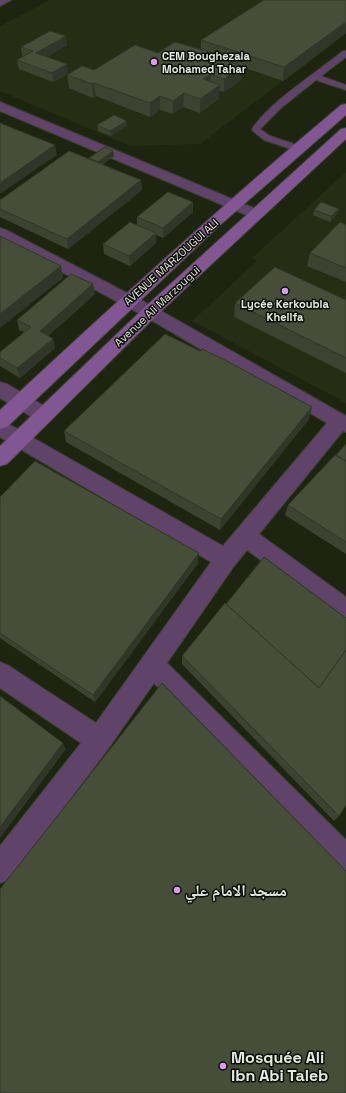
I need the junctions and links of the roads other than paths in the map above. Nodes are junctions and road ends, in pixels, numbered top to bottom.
1 (5, 0) edge
2 (0, 2) edge
3 (346, 53) edge
4 (315, 77) junction
5 (346, 88) edge
6 (2, 110) edge
7 (343, 114) edge
8 (346, 132) edge
9 (84, 142) junction
10 (297, 148) junction
11 (71, 151) edge
12 (234, 205) junction
13 (256, 214) junction
14 (0, 233) edge
15 (128, 300) junction
16 (150, 312) junction
17 (0, 389) edge
18 (22, 402) junction
19 (44, 415) junction
20 (0, 422) edge
21 (343, 423) edge
22 (0, 428) edge
23 (18, 440) junction
24 (0, 458) edge
25 (245, 536) junction
26 (226, 559) junction
27 (346, 610) edge
28 (152, 664) junction
29 (0, 674) edge
30 (99, 740) junction
31 (343, 847) edge
32 (0, 869) edge

1 - 2 street
3 - 4 lane
4 - 5 lane
4 - 10 lane
6 - 9 street
7 - 10 main road, AVENUE MARZOUGUI ALI
8 - 13 main road, Avenue Ali Marzougui
9 - 11 street
9 - 12 street
10 - 12 main road, AVENUE MARZOUGUI ALI
12 - 13 street
12 - 15 main road, AVENUE MARZOUGUI ALI
13 - 16 main road, Avenue Ali Marzougui
14 - 15 street
15 - 16 street
15 - 18 main road, AVENUE MARZOUGUI ALI
16 - 19 main road, Avenue Ali Marzougui
16 - 21 street
17 - 18 street
18 - 19 street
18 - 20 main road, AVENUE MARZOUGUI ALI
19 - 23 main road, Avenue Ali Marzougui
21 - 25 street
22 - 23 street
23 - 24 main road, Avenue Ali Marzougui
23 - 26 street
25 - 26 street
25 - 27 street
26 - 28 street
28 - 30 street
28 - 31 street
29 - 30 street
30 - 32 street

